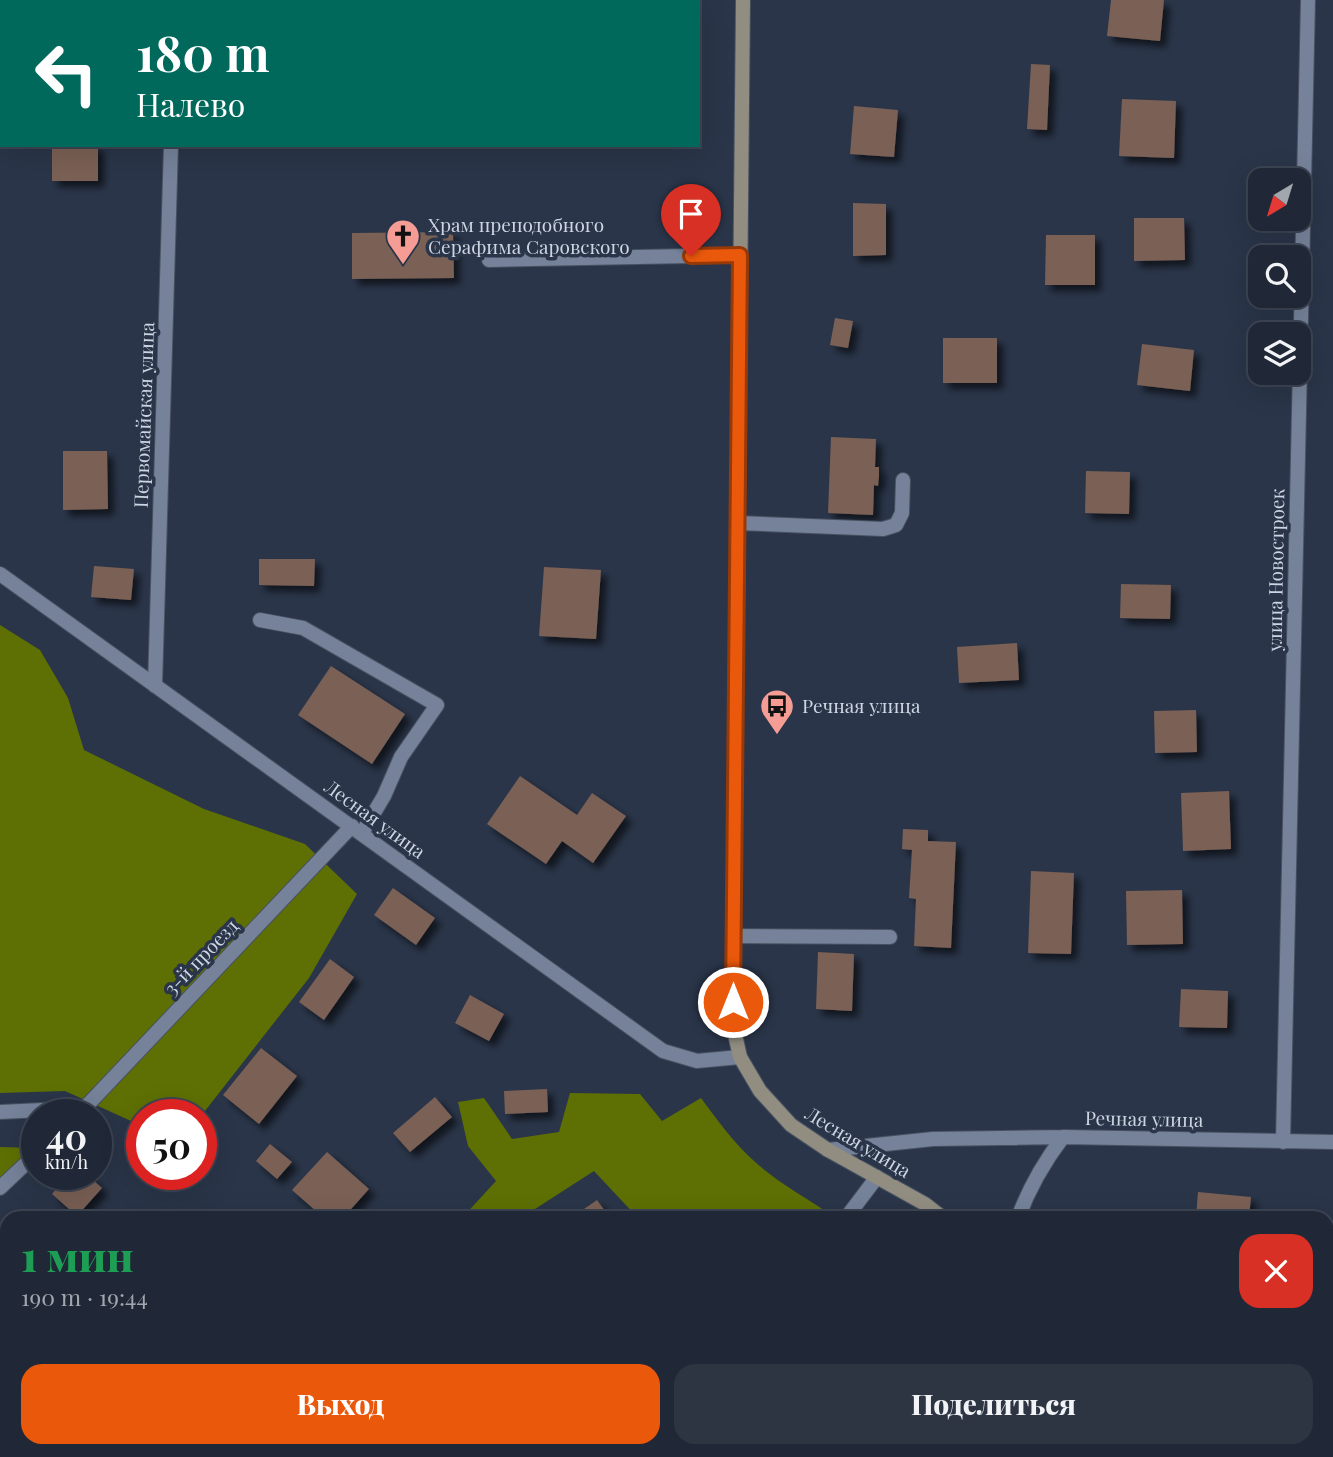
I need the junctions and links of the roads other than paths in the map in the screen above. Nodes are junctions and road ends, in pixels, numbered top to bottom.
1 (743, 0) edge
2 (1308, 0) edge
3 (172, 147) edge
4 (740, 255) junction
5 (489, 260) dead end
6 (903, 480) dead end
7 (737, 523) junction
8 (0, 574) edge
9 (260, 621) dead end
10 (155, 686) junction
11 (357, 830) junction
12 (733, 936) junction
13 (890, 937) dead end
14 (740, 1057) junction
15 (93, 1099) edge
16 (0, 1112) edge
17 (21, 1112) edge
18 (1063, 1137) junction
19 (1283, 1142) junction
20 (1333, 1142) edge
21 (828, 1150) junction
22 (21, 1168) edge
23 (877, 1177) junction
24 (0, 1188) edge
25 (851, 1211) edge
26 (934, 1211) edge
27 (1021, 1211) edge

1 - 4 main road, Лесная улица
2 - 19 street, улица Новостроек
3 - 10 street, Первомайская улица
4 - 5 street
4 - 7 main road, Лесная улица
6 - 7 street
7 - 12 main road, Лесная улица
8 - 10 street, Лесная улица
9 - 11 street, 3-й проезд
10 - 11 street, Лесная улица
11 - 14 street, Лесная улица
11 - 15 street, 3-й проезд
12 - 13 street
12 - 14 main road, Лесная улица
14 - 21 main road, Лесная улица
16 - 17 street
18 - 19 street, Речная улица
18 - 21 street, Речная улица
18 - 27 street
19 - 20 street, Речная улица
21 - 23 main road, Лесная улица
22 - 24 street
23 - 25 street
23 - 26 main road, Лесная улица

